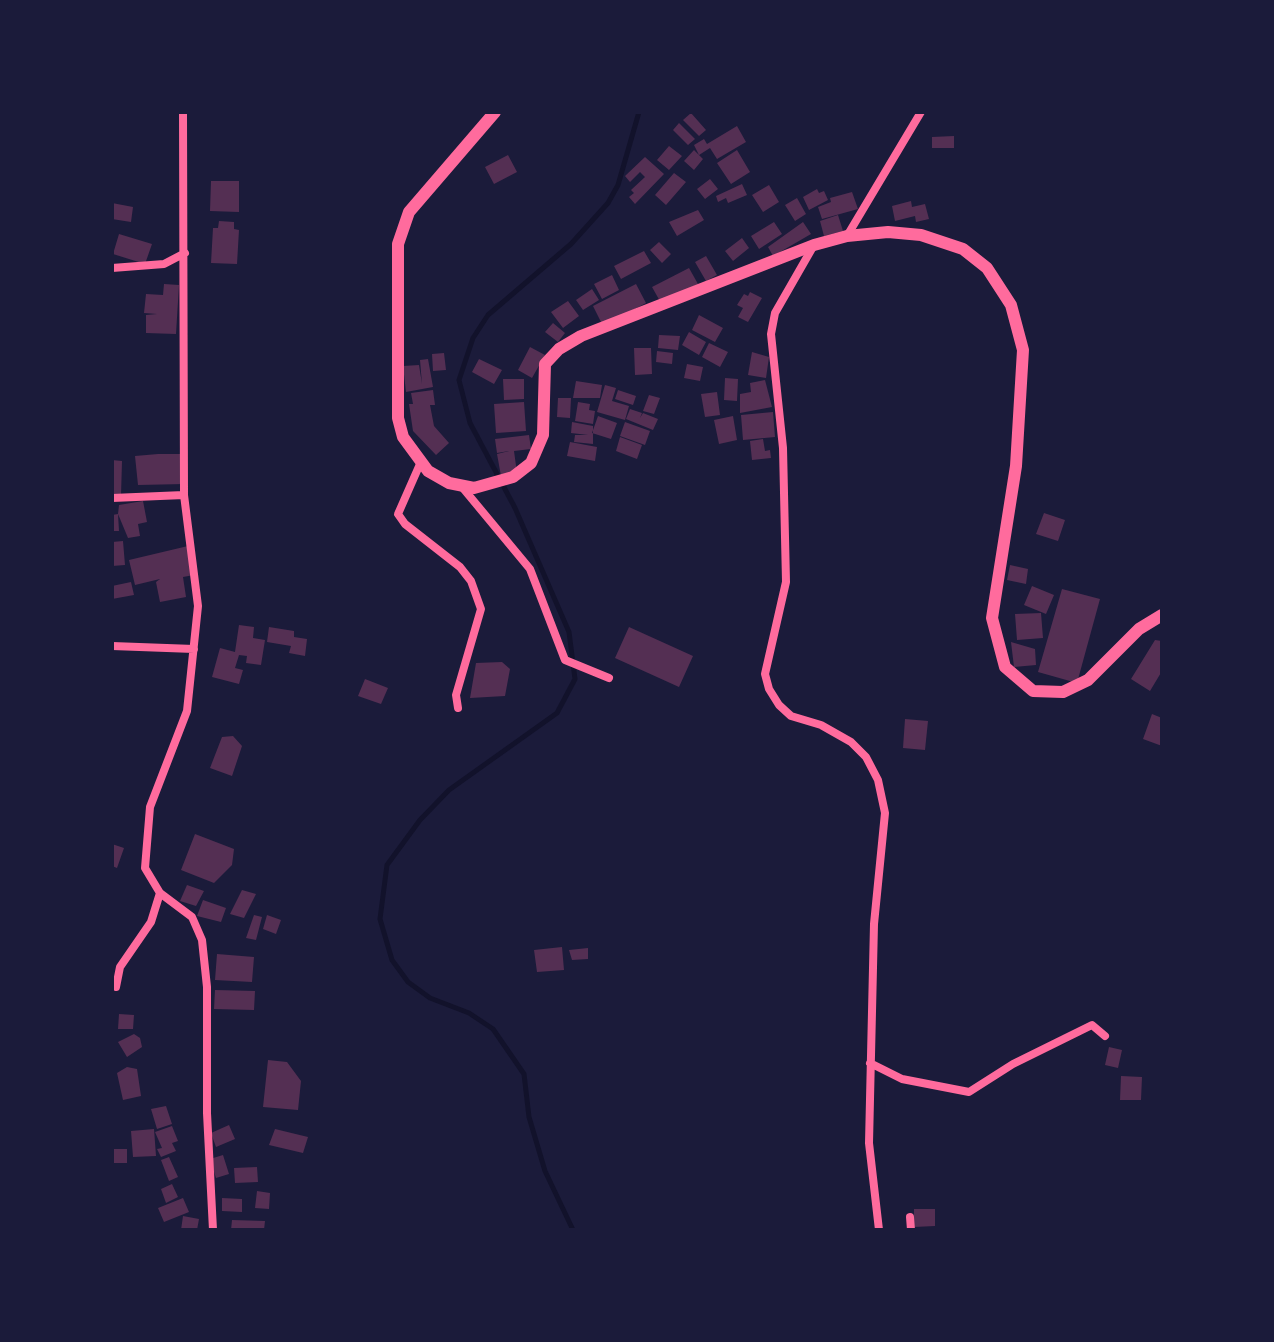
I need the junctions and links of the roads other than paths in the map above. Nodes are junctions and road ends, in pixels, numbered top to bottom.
1 (183, 112) edge
2 (495, 112) edge
3 (921, 112) edge
4 (847, 236) junction
5 (814, 245) junction
6 (185, 253) junction
7 (112, 268) edge
8 (420, 464) junction
9 (462, 487) junction
10 (184, 495) junction
11 (112, 498) edge
12 (1162, 615) edge
13 (112, 646) edge
14 (194, 649) junction
15 (609, 678) dead end
16 (458, 708) dead end
17 (160, 893) junction
18 (116, 987) dead end
19 (1105, 1036) dead end
20 (870, 1063) junction
21 (910, 1217) dead end
22 (213, 1230) edge
23 (879, 1230) edge
24 (911, 1230) edge

1 - 6 street
2 - 8 street
3 - 4 street
4 - 5 street
4 - 12 street
5 - 9 street
5 - 20 street
6 - 7 street
6 - 10 street
8 - 9 street
8 - 16 street
9 - 15 street
10 - 11 street
10 - 14 street
13 - 14 street
14 - 17 street
17 - 18 street
17 - 22 street
19 - 20 street
20 - 23 street
21 - 24 street

